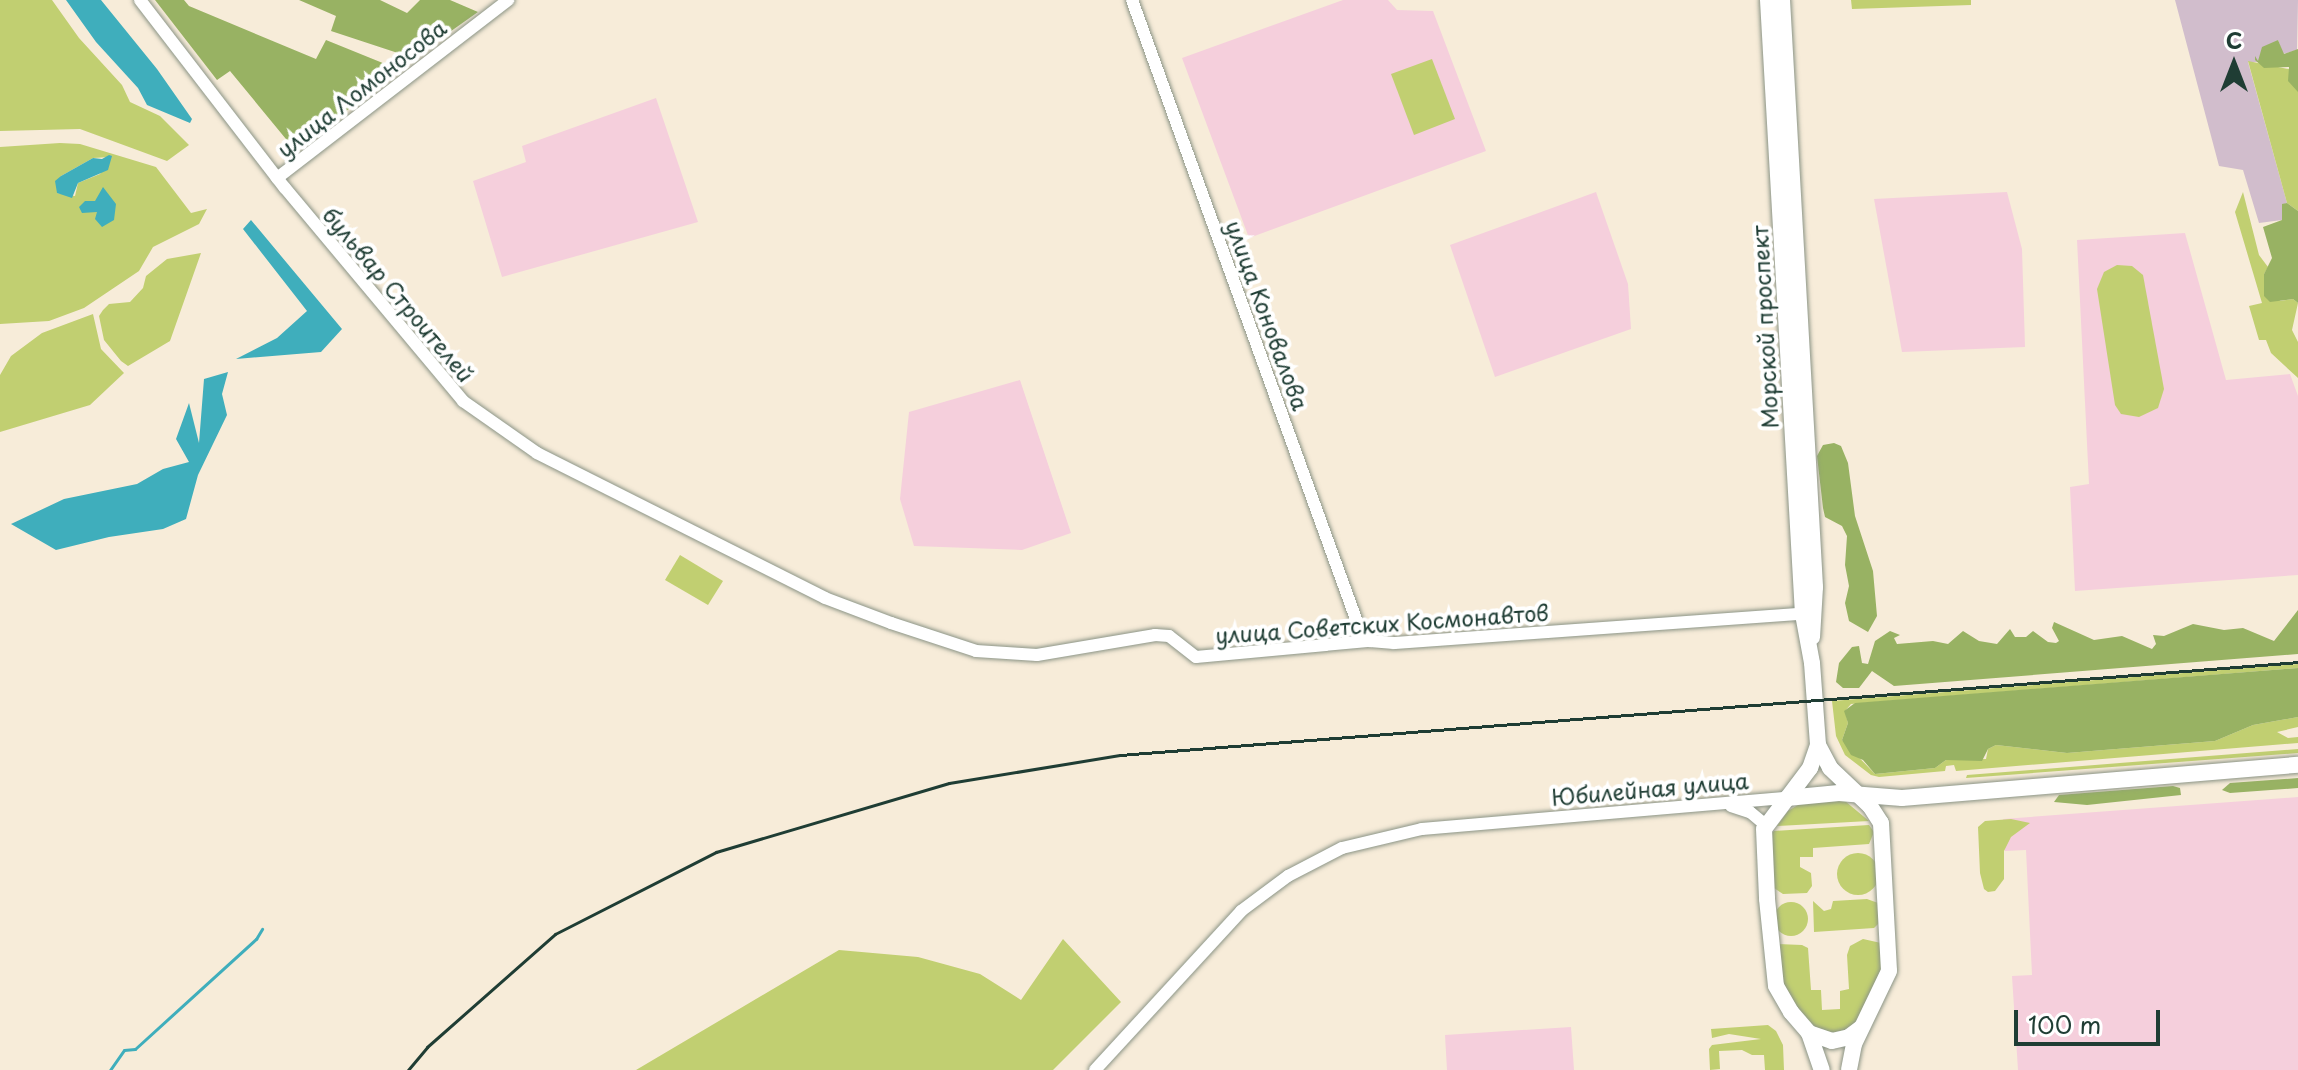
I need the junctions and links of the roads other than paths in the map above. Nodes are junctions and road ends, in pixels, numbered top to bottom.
1 (140, 0) edge
2 (508, 0) edge
3 (1132, 0) edge
4 (1768, 0) edge
5 (1782, 0) edge
6 (1778, 50) junction
7 (277, 178) junction
8 (825, 598) joint
9 (1809, 613) junction
10 (1370, 641) junction
11 (1818, 745) junction
12 (2298, 765) edge
13 (1860, 796) junction
14 (1787, 798) junction
15 (1902, 798) junction
16 (1728, 805) junction
17 (1881, 823) junction
18 (1764, 829) junction
19 (1861, 1028) junction
20 (1809, 1033) junction
21 (1095, 1070) edge
22 (1822, 1070) edge
23 (1849, 1070) edge

1 - 7 street, бульвар Строителей
2 - 7 street, улица Ломоносова
3 - 10 street, улица Коновалова
4 - 6 main road, Морской проспект
5 - 6 main road, Морской проспект
6 - 9 main road, Морской проспект
7 - 8 street, бульвар Строителей
8 - 10 street, улица Советских Космонавтов
9 - 10 street, улица Советских Космонавтов
9 - 11 main road, Морской проспект
11 - 13 main road, Морской проспект
11 - 14 main road
12 - 15 main road, Юбилейная улица
13 - 14 main road, Юбилейная улица
13 - 15 main road, Юбилейная улица
13 - 17 main road, Морской проспект
14 - 16 street, Юбилейная улица
14 - 18 main road
15 - 17 main road
16 - 18 street
16 - 21 street, Юбилейная улица
17 - 19 main road
18 - 20 main road
19 - 20 main road
19 - 23 main road
20 - 22 main road

